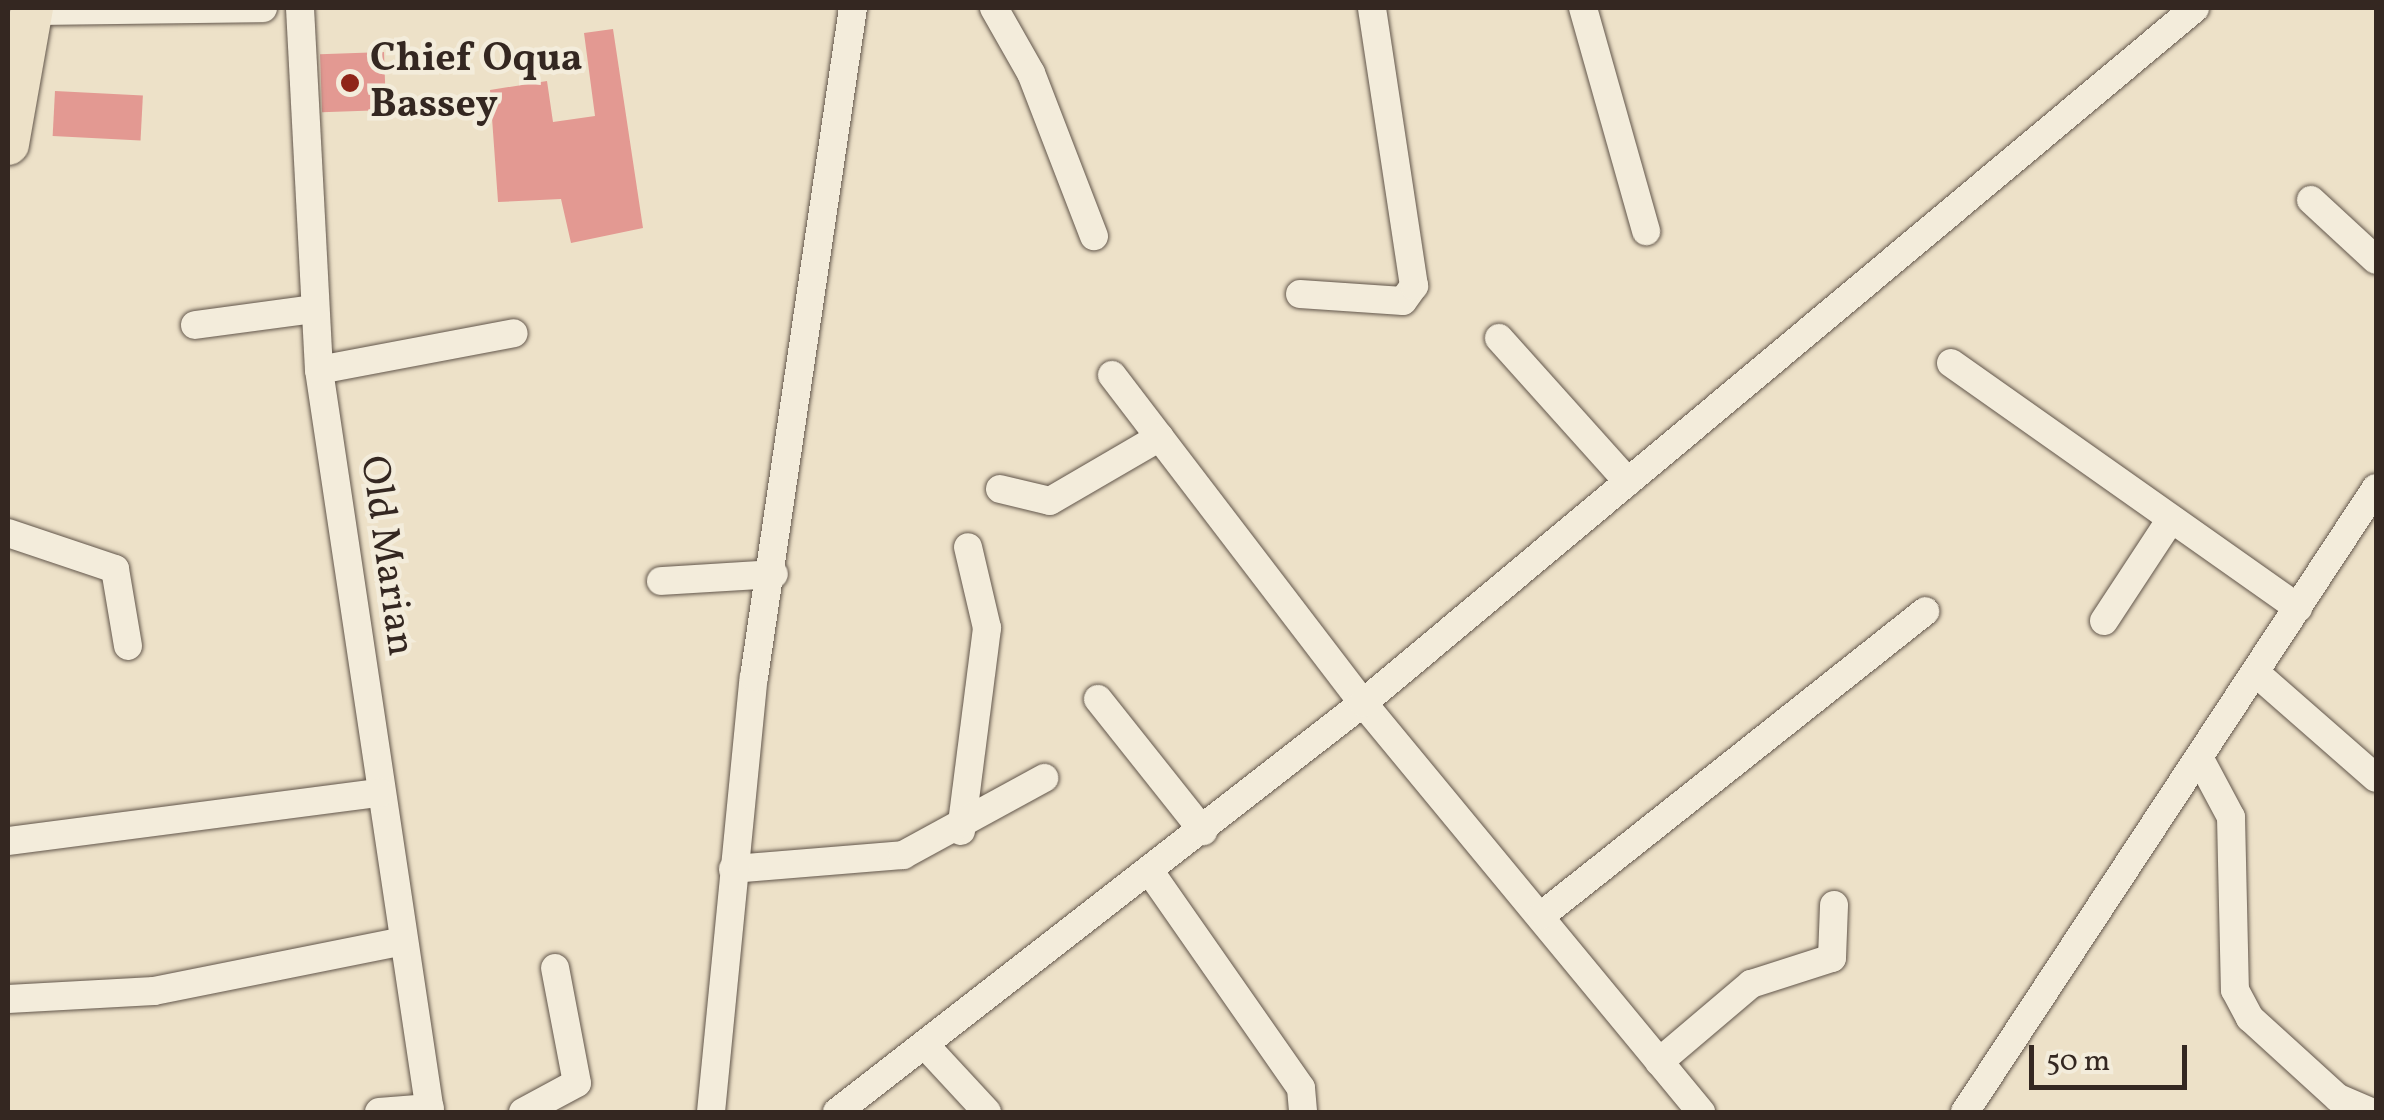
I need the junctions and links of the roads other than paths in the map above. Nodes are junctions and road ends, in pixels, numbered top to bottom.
1 (263, 8) edge
2 (300, 8) edge
3 (854, 8) edge
4 (994, 8) edge
5 (1372, 8) edge
6 (1583, 8) edge
7 (2194, 8) edge
8 (32, 9) edge
9 (8, 144) edge
10 (2311, 200) dead end
11 (1646, 231) dead end
12 (1094, 236) dead end
13 (2376, 260) edge
14 (1300, 294) dead end
15 (313, 309) junction
16 (195, 325) dead end
17 (514, 332) dead end
18 (1499, 338) dead end
19 (1951, 363) dead end
20 (319, 370) junction
21 (1112, 375) dead end
22 (1160, 437) junction
23 (1628, 482) junction
24 (2376, 488) edge
25 (1000, 490) dead end
26 (2171, 518) junction
27 (8, 532) edge
28 (968, 548) dead end
29 (774, 574) junction
30 (661, 581) dead end
31 (2298, 608) junction
32 (1925, 611) dead end
33 (2104, 621) dead end
34 (128, 646) dead end
35 (2256, 673) junction
36 (1098, 699) dead end
37 (1363, 702) junction
38 (2200, 759) junction
39 (1044, 778) dead end
40 (2376, 778) edge
41 (380, 793) junction
42 (961, 830) junction
43 (1203, 831) junction
44 (8, 841) edge
45 (733, 869) junction
46 (1151, 873) junction
47 (1834, 906) dead end
48 (1542, 915) junction
49 (400, 942) junction
50 (555, 968) dead end
51 (8, 998) edge
52 (925, 1045) junction
53 (1659, 1062) junction
54 (430, 1110) edge
55 (379, 1112) edge
56 (523, 1112) edge
57 (712, 1112) edge
58 (837, 1112) edge
59 (987, 1112) edge
60 (1303, 1112) edge
61 (1701, 1112) edge
62 (1965, 1112) edge
63 (2370, 1112) edge

1 - 8 street
2 - 15 street, Old Marian
3 - 29 street
4 - 12 street
5 - 14 street
6 - 11 street
7 - 23 street
8 - 9 highway
10 - 13 street
15 - 16 street
15 - 20 street, Old Marian
17 - 20 street
18 - 23 street
19 - 26 street
20 - 41 street, Old Marian
21 - 22 street
22 - 25 street
22 - 37 street
23 - 37 street
24 - 31 street
26 - 31 street
26 - 33 street
27 - 34 street
28 - 42 street
29 - 30 street
29 - 45 street
31 - 35 street
32 - 48 street
35 - 38 street
35 - 40 street
36 - 43 street
37 - 43 street
37 - 48 street
38 - 62 street
38 - 63 street
39 - 42 street
41 - 44 street
41 - 49 street, Old Marian
42 - 45 street
43 - 46 street
45 - 57 street
46 - 52 street
46 - 60 street
47 - 53 street
48 - 53 street
49 - 51 street
49 - 54 street, Old Marian
50 - 56 street
52 - 58 street
52 - 59 street
53 - 61 street
54 - 55 street

